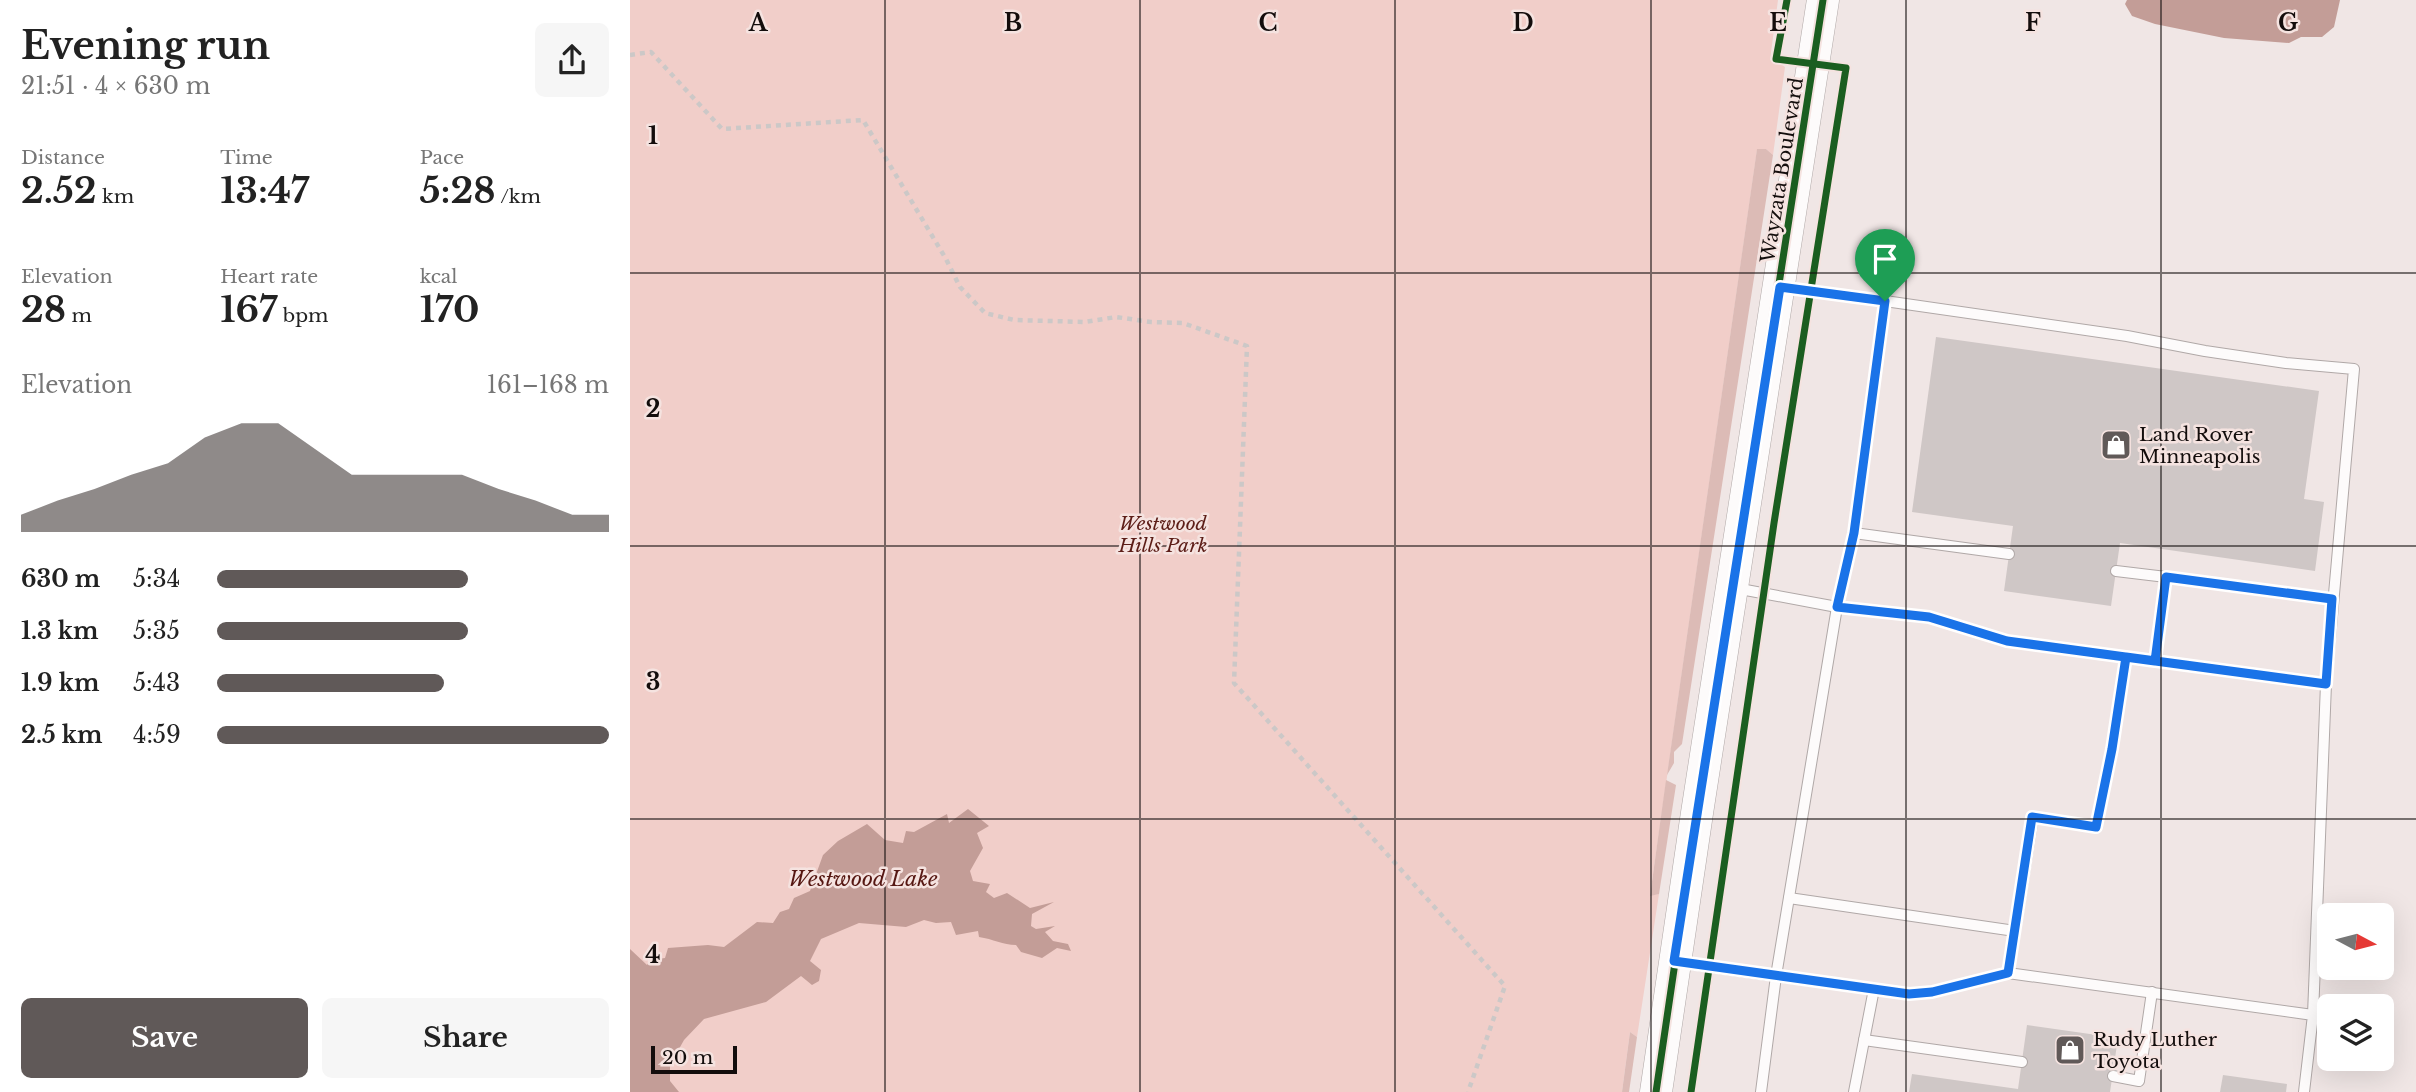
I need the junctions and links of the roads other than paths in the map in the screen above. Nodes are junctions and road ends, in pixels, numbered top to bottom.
1 (1824, 0) edge
2 (1780, 287) junction
3 (1885, 301) junction
4 (1854, 533) junction
5 (2009, 554) dead end
6 (2116, 571) dead end
7 (2166, 577) junction
8 (1733, 588) junction
9 (2332, 599) junction
10 (1837, 607) junction
11 (2126, 657) junction
12 (2155, 661) junction
13 (2326, 684) junction
14 (1789, 898) junction
15 (2015, 932) junction
16 (1674, 961) junction
17 (2008, 973) junction
18 (1776, 976) junction
19 (1874, 989) junction
20 (2152, 992) junction
21 (2312, 1015) junction
22 (1864, 1040) junction
23 (2022, 1062) dead end
24 (2113, 1076) dead end
25 (1656, 1092) edge
26 (1761, 1092) edge
27 (1854, 1092) edge
28 (2304, 1092) edge

1 - 2 street, Wayzata Boulevard
2 - 3 lane
2 - 8 street, Wayzata Boulevard
3 - 4 lane
3 - 9 lane
4 - 5 lane
4 - 10 lane
6 - 7 lane
7 - 9 lane
7 - 12 lane
8 - 10 lane
8 - 16 street, Wayzata Boulevard
9 - 13 lane
10 - 11 lane
10 - 14 lane
11 - 12 lane
11 - 15 lane
12 - 13 lane
13 - 21 lane
14 - 15 lane
14 - 18 lane
15 - 17 lane
16 - 18 lane
16 - 25 street, Wayzata Boulevard
17 - 19 lane
17 - 20 lane
18 - 19 lane
18 - 26 lane
19 - 22 lane
20 - 21 lane
20 - 24 lane
21 - 28 lane
22 - 23 lane
22 - 27 lane

